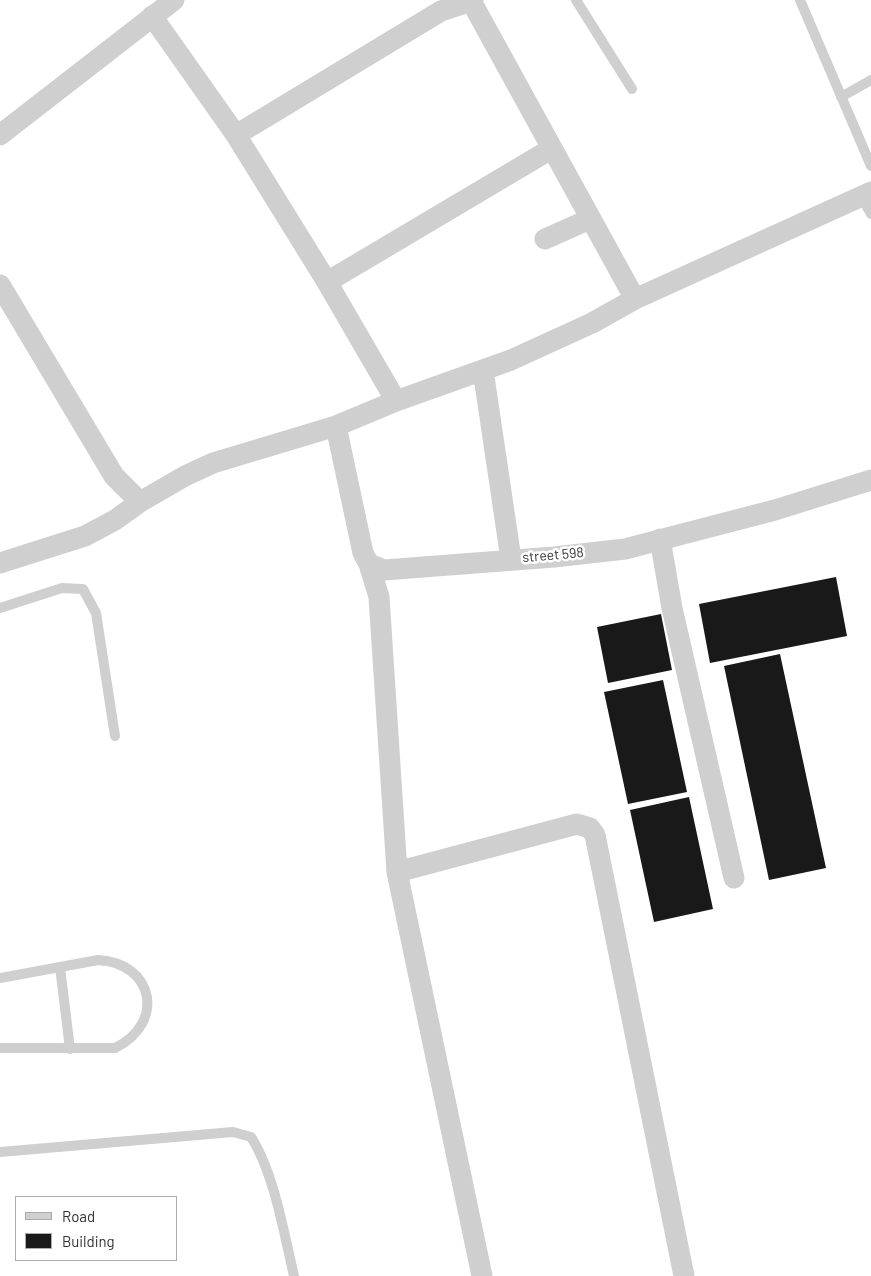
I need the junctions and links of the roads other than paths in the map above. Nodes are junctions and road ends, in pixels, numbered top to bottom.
1 (174, 0) edge
2 (576, 0) edge
3 (800, 0) edge
4 (472, 1) edge
5 (152, 16) junction
6 (871, 80) edge
7 (632, 89) dead end
8 (841, 97) junction
9 (0, 135) edge
10 (236, 135) junction
11 (551, 149) junction
12 (871, 166) edge
13 (868, 201) edge
14 (590, 219) junction
15 (545, 239) dead end
16 (327, 282) junction
17 (0, 285) edge
18 (635, 299) junction
19 (482, 370) junction
20 (396, 401) junction
21 (336, 426) junction
22 (871, 480) edge
23 (140, 502) junction
24 (660, 539) junction
25 (510, 559) junction
26 (0, 563) edge
27 (369, 564) junction
28 (0, 608) edge
29 (114, 736) dead end
30 (397, 872) junction
31 (734, 878) dead end
32 (60, 967) junction
33 (0, 978) edge
34 (0, 1048) edge
35 (70, 1049) junction
36 (0, 1152) edge
37 (294, 1276) edge
38 (482, 1276) edge
39 (684, 1276) edge

1 - 5 street
2 - 7 lane
3 - 8 lane
4 - 10 street
4 - 11 street
5 - 9 street
5 - 10 street
6 - 8 lane
8 - 12 lane
10 - 16 street
11 - 14 street
11 - 16 street
13 - 18 street
14 - 15 street
14 - 18 street
16 - 20 street
17 - 23 street
18 - 19 street
19 - 20 street
19 - 25 street
20 - 21 street
21 - 23 street
21 - 27 street
22 - 24 street, street 598
23 - 26 street
24 - 25 street, street 598
24 - 31 street
25 - 27 street, street 598
27 - 30 street
28 - 29 lane
30 - 38 street
30 - 39 street
32 - 33 lane
32 - 35 lane
32 - 35 lane
34 - 35 lane
36 - 37 lane

